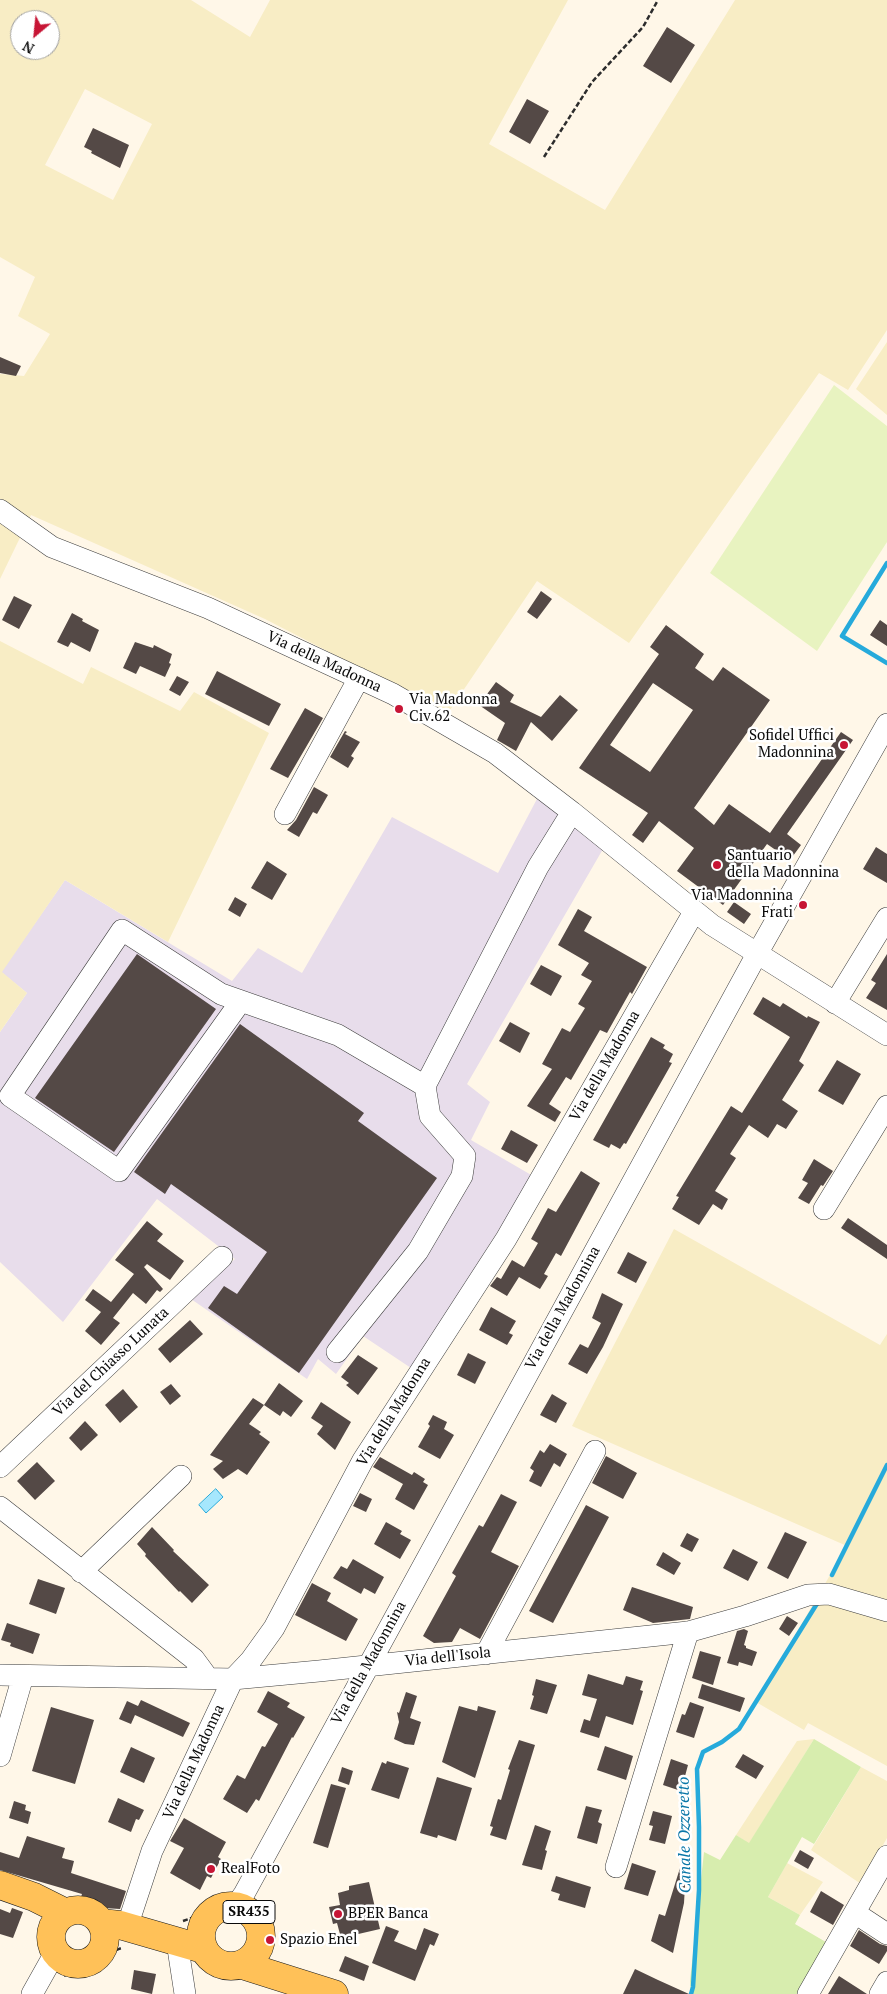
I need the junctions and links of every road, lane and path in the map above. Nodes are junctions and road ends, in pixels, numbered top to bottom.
1 (658, 0) edge
2 (544, 157) dead end
3 (0, 510) edge
4 (359, 678) junction
5 (887, 724) edge
6 (572, 812) junction
7 (285, 814) dead end
8 (694, 912) junction
9 (887, 918) edge
10 (757, 954) junction
11 (242, 1001) junction
12 (835, 1003) junction
13 (887, 1035) edge
14 (424, 1086) junction
15 (887, 1106) edge
16 (824, 1209) dead end
17 (222, 1257) dead end
18 (336, 1352) dead end
19 (596, 1450) dead end
20 (0, 1466) edge
21 (181, 1476) dead end
22 (0, 1507) edge
23 (82, 1572) junction
24 (887, 1611) edge
25 (688, 1632) junction
26 (486, 1654) junction
27 (367, 1666) junction
28 (0, 1675) edge
29 (23, 1676) junction
30 (208, 1678) junction
31 (231, 1682) junction
32 (0, 1756) edge
33 (887, 1856) edge
34 (616, 1867) dead end
35 (0, 1886) edge
36 (237, 1902) junction
37 (59, 1911) junction
38 (855, 1913) junction
39 (116, 1932) junction
40 (887, 1934) edge
41 (188, 1939) junction
42 (255, 1963) junction
43 (57, 1966) junction
44 (887, 1982) edge
45 (32, 1994) edge
46 (185, 1994) edge
47 (334, 1994) edge
48 (808, 1994) edge
49 (880, 1994) edge

1 - 2 path
3 - 4 street, Via della Madonna
4 - 6 street, Via della Madonna
4 - 7 street
5 - 10 street, Via della Madonnina
6 - 8 street, Via della Madonna
6 - 14 street
8 - 10 street, Via della Madonna
8 - 31 street, Via della Madonna
9 - 12 street
10 - 12 street, Via della Madonna
10 - 27 street, Via della Madonnina
11 - 11 street
11 - 14 street
12 - 13 street, Via della Madonna
14 - 18 street
15 - 16 street
17 - 20 street, Via del Chiasso Lunata
19 - 26 street
21 - 23 street
22 - 23 street
23 - 30 street
24 - 25 street, Via dell'Isola
25 - 26 street, Via dell'Isola
25 - 34 street
26 - 27 street, Via dell'Isola
27 - 31 street, Via dell'Isola
27 - 36 street, Via della Madonnina
28 - 29 street, Via dell'Isola
29 - 30 street, Via dell'Isola
29 - 32 street
30 - 31 street, Via dell'Isola
31 - 39 street, Via della Madonna
33 - 38 street
35 - 37 main road
36 - 41 main road, SR435
36 - 41 path
36 - 42 main road, SR435
37 - 39 main road
37 - 43 main road
38 - 40 street
38 - 48 street
39 - 41 main road
39 - 43 main road
39 - 43 path
41 - 42 main road
41 - 46 street
42 - 47 main road
43 - 45 street
44 - 49 street

